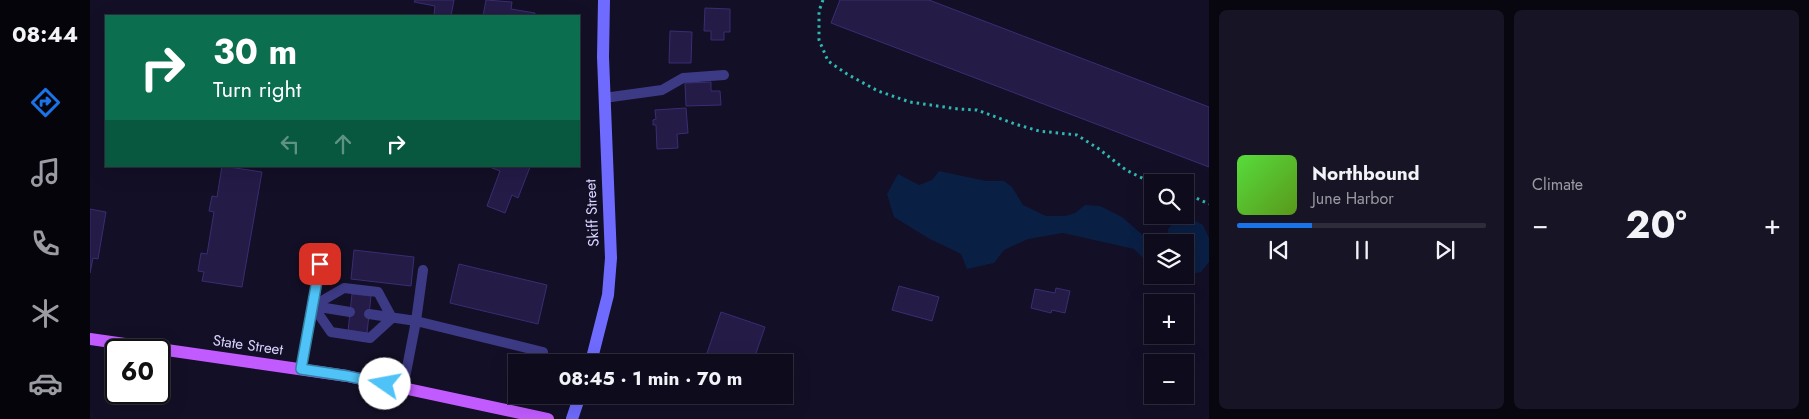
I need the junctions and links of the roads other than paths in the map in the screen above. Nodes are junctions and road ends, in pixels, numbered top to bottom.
1 (604, 0) edge
2 (724, 75) dead end
3 (604, 98) junction
4 (320, 264) dead end
5 (423, 270) dead end
6 (313, 306) junction
7 (350, 312) dead end
8 (369, 314) dead end
9 (392, 318) junction
10 (416, 321) junction
11 (90, 340) edge
12 (543, 352) dead end
13 (593, 354) edge
14 (301, 369) junction
15 (404, 388) junction
16 (577, 404) edge
17 (548, 419) edge
18 (572, 419) edge

1 - 3 main road, Skiff Street
2 - 3 lane
3 - 13 main road, Skiff Street
4 - 6 lane
5 - 10 lane
6 - 7 lane
6 - 9 lane
6 - 9 lane
6 - 14 lane
8 - 9 lane
9 - 10 lane
10 - 12 lane
10 - 15 lane
11 - 14 main road, State Street
14 - 15 main road, State Street
15 - 17 main road, State Street
16 - 18 main road

